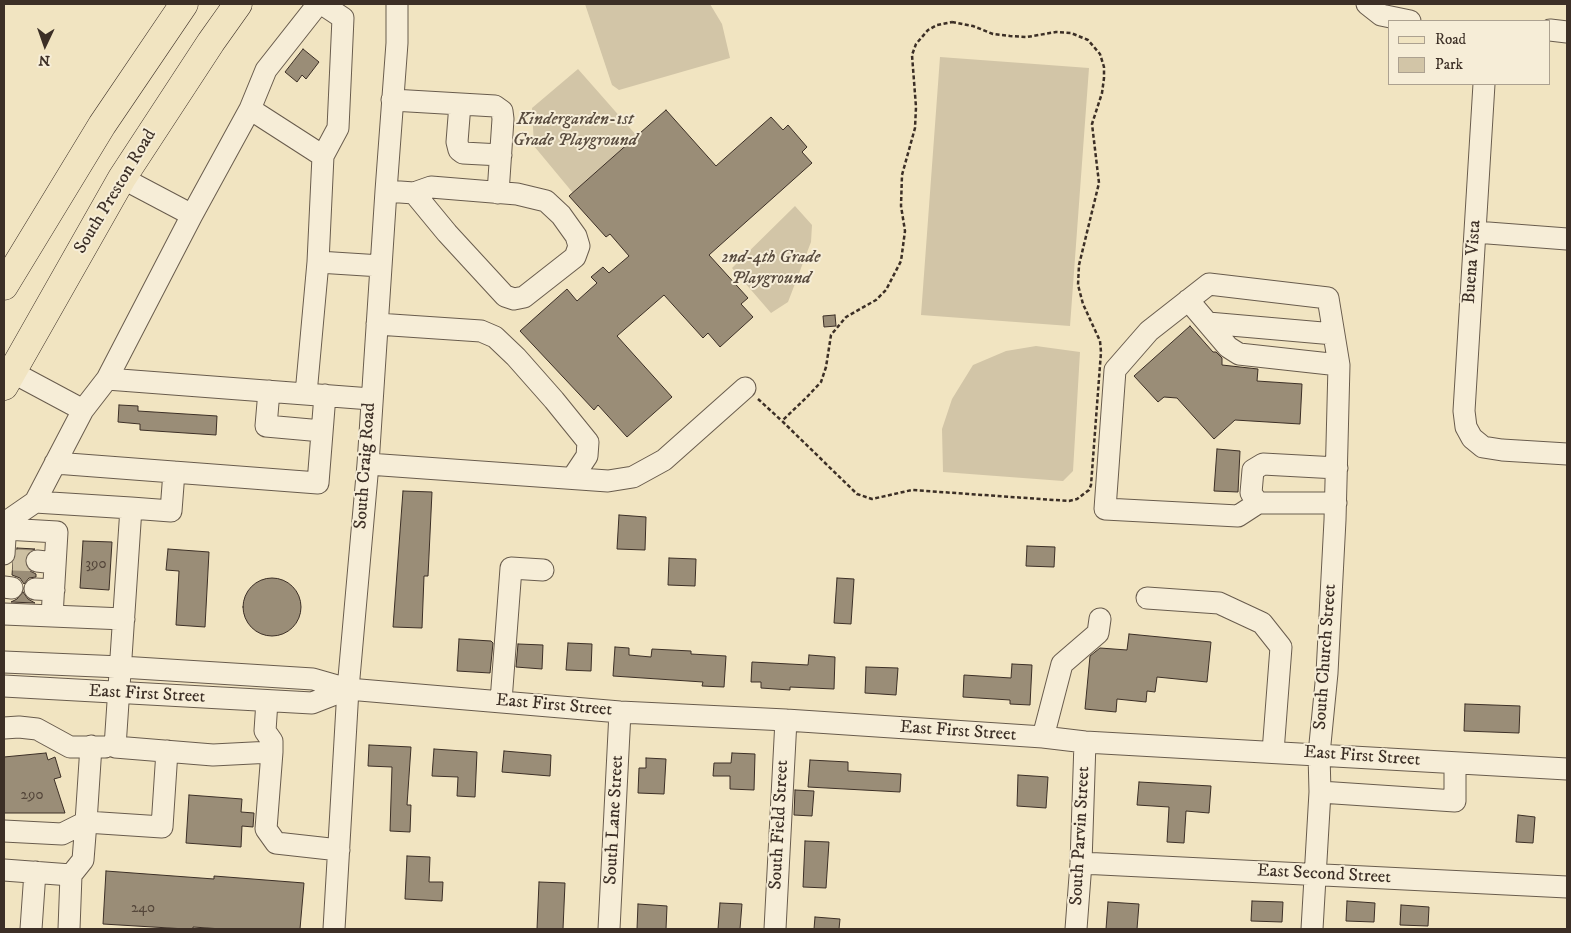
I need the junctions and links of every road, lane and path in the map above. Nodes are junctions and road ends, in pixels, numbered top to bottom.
1 (184, 4) edge
2 (238, 4) edge
3 (318, 4) edge
4 (322, 4) edge
5 (397, 4) edge
6 (1368, 4) edge
7 (1405, 20) edge
8 (1551, 30) edge
9 (1567, 32) edge
10 (1484, 85) edge
11 (392, 100) junction
12 (460, 104) junction
13 (250, 109) junction
14 (501, 155) junction
15 (323, 156) junction
16 (122, 178) junction
17 (386, 191) junction
18 (498, 193) junction
19 (414, 194) junction
20 (192, 215) junction
21 (1475, 232) junction
22 (1567, 238) edge
23 (318, 262) junction
24 (381, 266) junction
25 (4, 286) edge
26 (1188, 300) junction
27 (377, 324) junction
28 (1208, 324) junction
29 (1334, 334) junction
30 (1339, 365) junction
31 (8, 379) edge
32 (108, 379) junction
33 (746, 388) joint
34 (268, 391) junction
35 (315, 395) junction
36 (371, 399) junction
37 (83, 410) junction
38 (782, 421) junction
39 (322, 431) junction
40 (1567, 454) edge
41 (55, 463) junction
42 (368, 464) junction
43 (1336, 468) junction
44 (174, 472) junction
45 (573, 478) junction
46 (34, 502) junction
47 (1258, 503) junction
48 (1336, 503) junction
49 (131, 508) junction
50 (5, 529) junction
51 (7, 558) edge
52 (543, 570) dead end
53 (1147, 598) dead end
54 (4, 614) edge
55 (52, 616) junction
56 (124, 619) junction
57 (1100, 619) dead end
58 (4, 662) edge
59 (121, 667) junction
60 (4, 686) edge
61 (348, 689) junction
62 (119, 693) junction
63 (267, 701) junction
64 (501, 702) junction
65 (620, 712) junction
66 (786, 720) junction
67 (4, 728) edge
68 (1043, 737) junction
69 (1085, 742) junction
70 (91, 746) junction
71 (115, 747) junction
72 (167, 751) junction
73 (272, 752) junction
74 (1273, 752) junction
75 (1319, 754) junction
76 (1455, 763) junction
77 (1567, 769) edge
78 (1320, 792) junction
79 (86, 822) junction
80 (4, 832) edge
81 (340, 850) junction
82 (1081, 863) junction
83 (4, 870) edge
84 (35, 872) junction
85 (71, 875) junction
86 (1315, 875) junction
87 (1567, 887) edge
88 (31, 929) edge
89 (69, 929) edge
90 (334, 929) edge
91 (609, 929) edge
92 (775, 929) edge
93 (1076, 929) edge
94 (1312, 929) edge

1 - 25 main road
2 - 16 main road, South Preston Road
3 - 13 street
4 - 15 street
5 - 11 street, South Craig Road
6 - 7 street
8 - 9 street
10 - 21 street, Buena Vista
11 - 12 street
11 - 17 street, South Craig Road
12 - 14 street
12 - 14 street
13 - 15 street
13 - 20 street
14 - 18 street
15 - 23 street
16 - 20 street
16 - 31 main road, South Preston Road
17 - 19 street
17 - 24 street, South Craig Road
18 - 19 street
18 - 19 street
20 - 32 street
21 - 22 street
21 - 40 street, Buena Vista
23 - 24 street
23 - 35 street
24 - 27 street, South Craig Road
26 - 28 street
26 - 29 street, South Church Street
26 - 47 street
27 - 36 street, South Craig Road
27 - 45 street
28 - 29 street
28 - 30 street
29 - 30 street, South Church Street
30 - 43 street, South Church Street
31 - 37 street
32 - 34 street
32 - 37 street
33 - 38 path
33 - 45 street
34 - 35 street
34 - 39 street
35 - 36 street
35 - 39 street
36 - 42 street, South Craig Road
37 - 41 street
38 - 38 path
39 - 44 street
41 - 44 street
41 - 46 street
42 - 45 street
42 - 61 street, South Craig Road
43 - 47 street
43 - 48 street, South Church Street
44 - 49 street
46 - 49 street
46 - 50 street
47 - 48 street
48 - 75 street, South Church Street
49 - 56 street
50 - 51 street
50 - 55 street
52 - 64 street
53 - 74 street
54 - 55 street
55 - 56 street
56 - 59 street
57 - 68 street
58 - 59 street, East First Street
59 - 61 street, East First Street
59 - 62 street
60 - 62 street, East First Street
61 - 63 street, East First Street
61 - 64 street, East First Street
61 - 81 street, South Craig Road
62 - 63 street, East First Street
62 - 71 street
63 - 73 street
64 - 65 street, East First Street
65 - 66 street, East First Street
65 - 91 street, South Lane Street
66 - 68 street, East First Street
66 - 92 street, South Field Street
67 - 70 street
68 - 69 street, East First Street
69 - 74 street, East First Street
69 - 82 street, South Parvin Street
70 - 71 street
70 - 79 street
71 - 72 street
72 - 73 street
72 - 79 street
73 - 81 street
74 - 75 street, East First Street
75 - 76 street, East First Street
75 - 78 street, South Church Street
76 - 77 street, East First Street
76 - 78 street
78 - 86 street, South Church Street
79 - 80 street
79 - 85 street
81 - 90 street, South Craig Road
82 - 86 street, East Second Street
82 - 93 street, South Parvin Street
83 - 84 street
84 - 85 street
84 - 88 street
85 - 89 street
86 - 87 street, East Second Street
86 - 94 street, South Church Street

